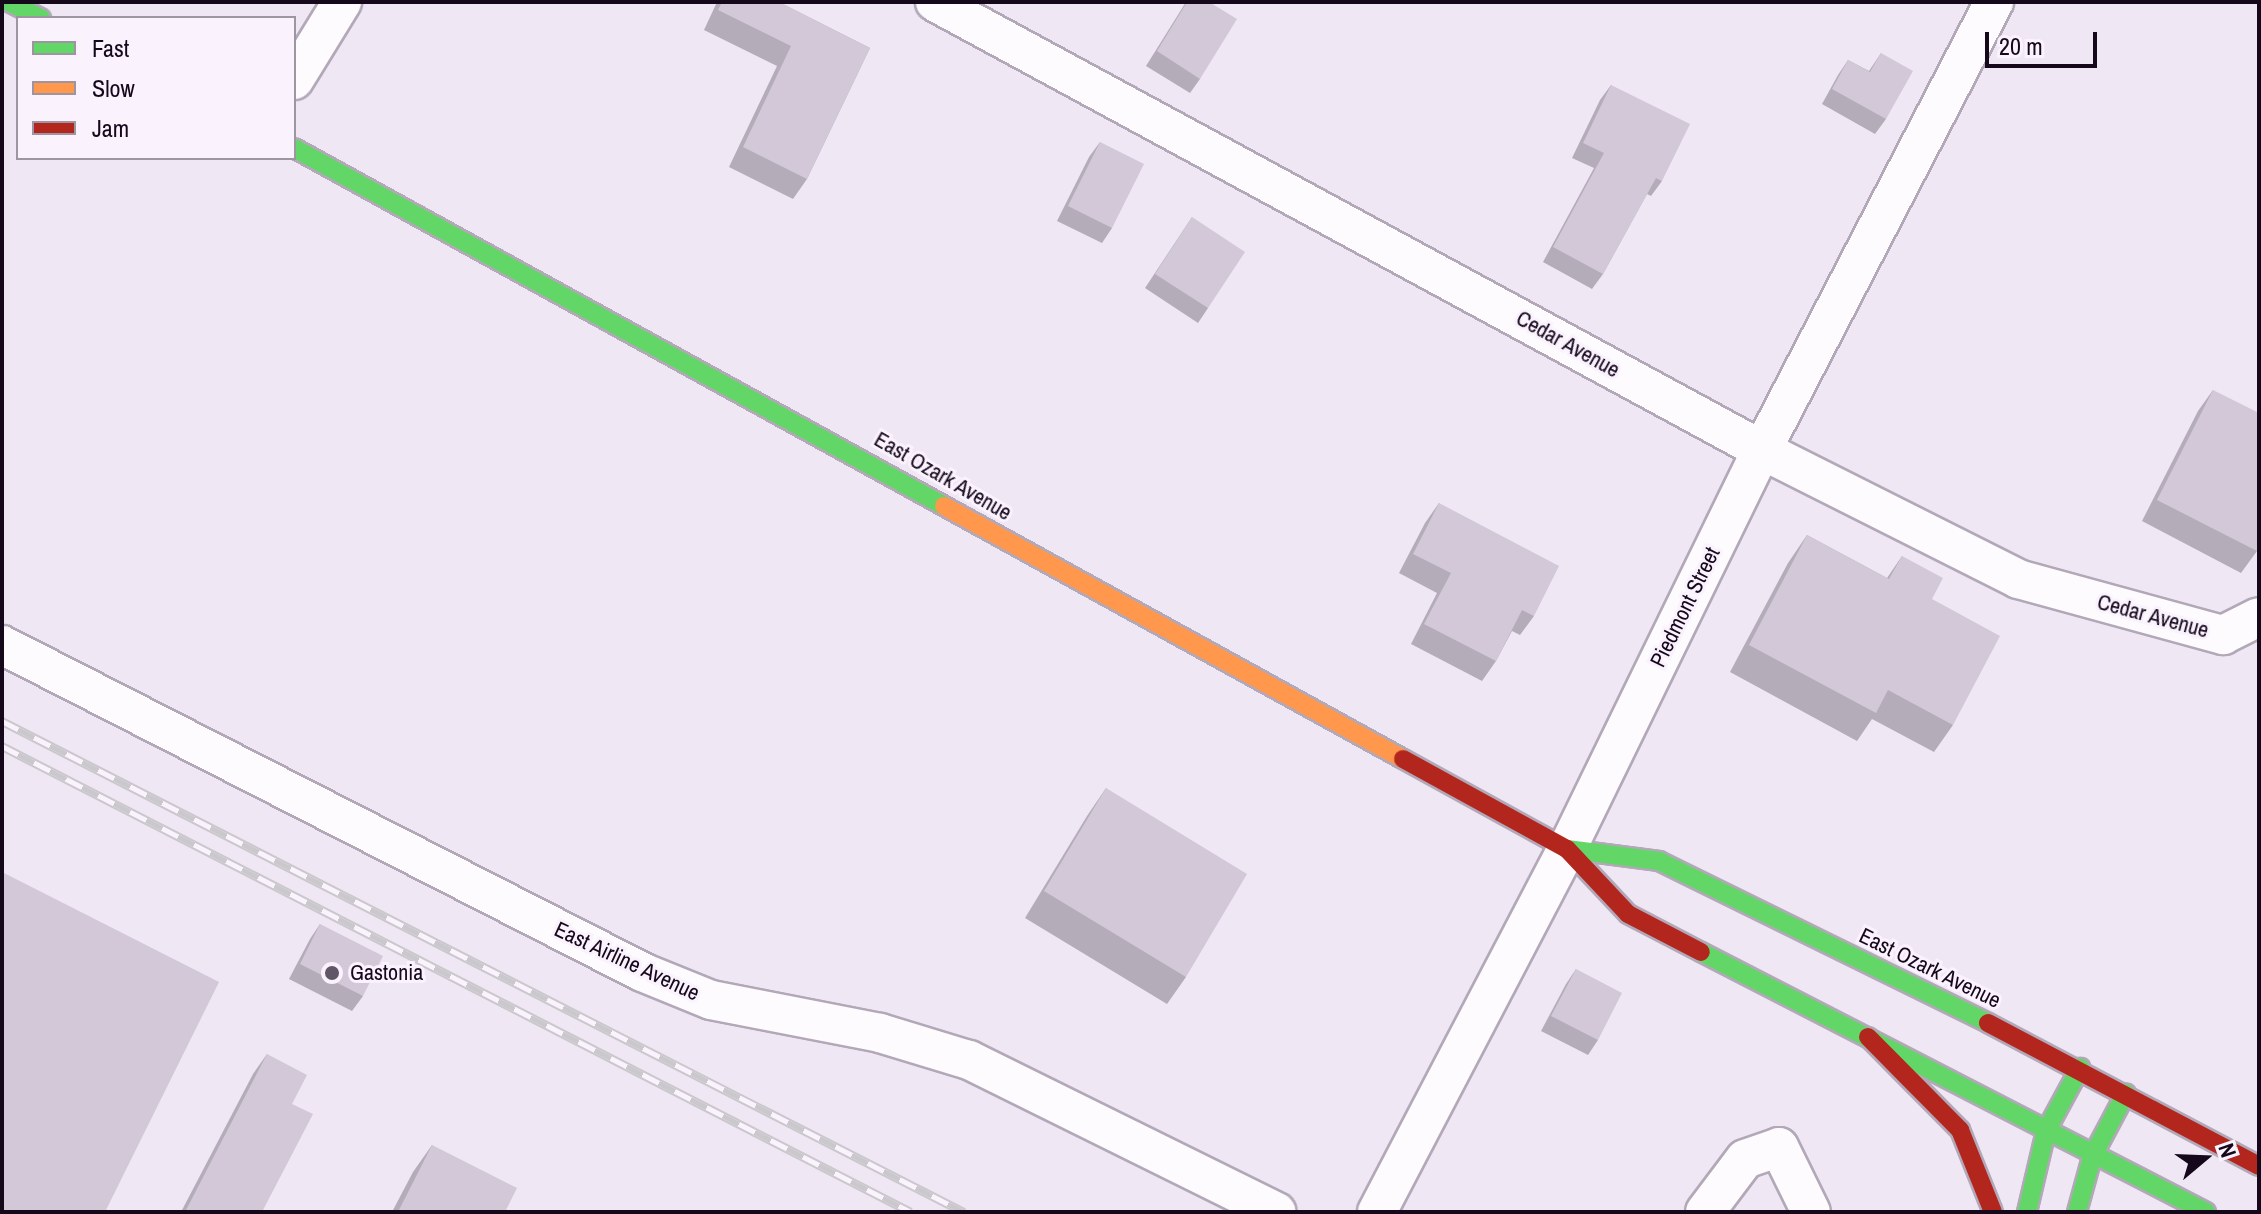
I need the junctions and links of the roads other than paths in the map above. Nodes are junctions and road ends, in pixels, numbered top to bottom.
1 (9, 2) edge
2 (342, 2) edge
3 (935, 2) edge
4 (1994, 2) edge
5 (37, 16) edge
6 (296, 77) edge
7 (296, 149) edge
8 (1762, 450) junction
9 (2259, 617) edge
10 (2, 645) edge
11 (1567, 849) junction
12 (1868, 1037) junction
13 (2080, 1068) junction
14 (2126, 1093) junction
15 (2046, 1131) junction
16 (2092, 1157) junction
17 (2259, 1166) edge
18 (1277, 1212) edge
19 (1377, 1212) edge
20 (1705, 1212) edge
21 (1811, 1212) edge
22 (1993, 1212) edge
23 (2027, 1212) edge
24 (2077, 1212) edge
25 (2206, 1212) edge

1 - 5 main road
2 - 6 street
3 - 8 street, Cedar Avenue
4 - 8 street, Piedmont Street
7 - 11 main road, East Ozark Avenue
8 - 9 street, Cedar Avenue
8 - 11 street, Piedmont Street
10 - 18 street, East Airline Avenue
11 - 12 main road, East Ozark Avenue
11 - 13 main road, East Ozark Avenue
11 - 19 street, Piedmont Street
12 - 15 main road, East Ozark Avenue
12 - 22 main road
13 - 14 main road, East Ozark Avenue
13 - 15 main road
14 - 16 main road
14 - 17 main road, East Ozark Avenue
15 - 16 main road, East Ozark Avenue
15 - 23 main road
16 - 24 main road
16 - 25 main road, East Ozark Avenue
20 - 21 street

